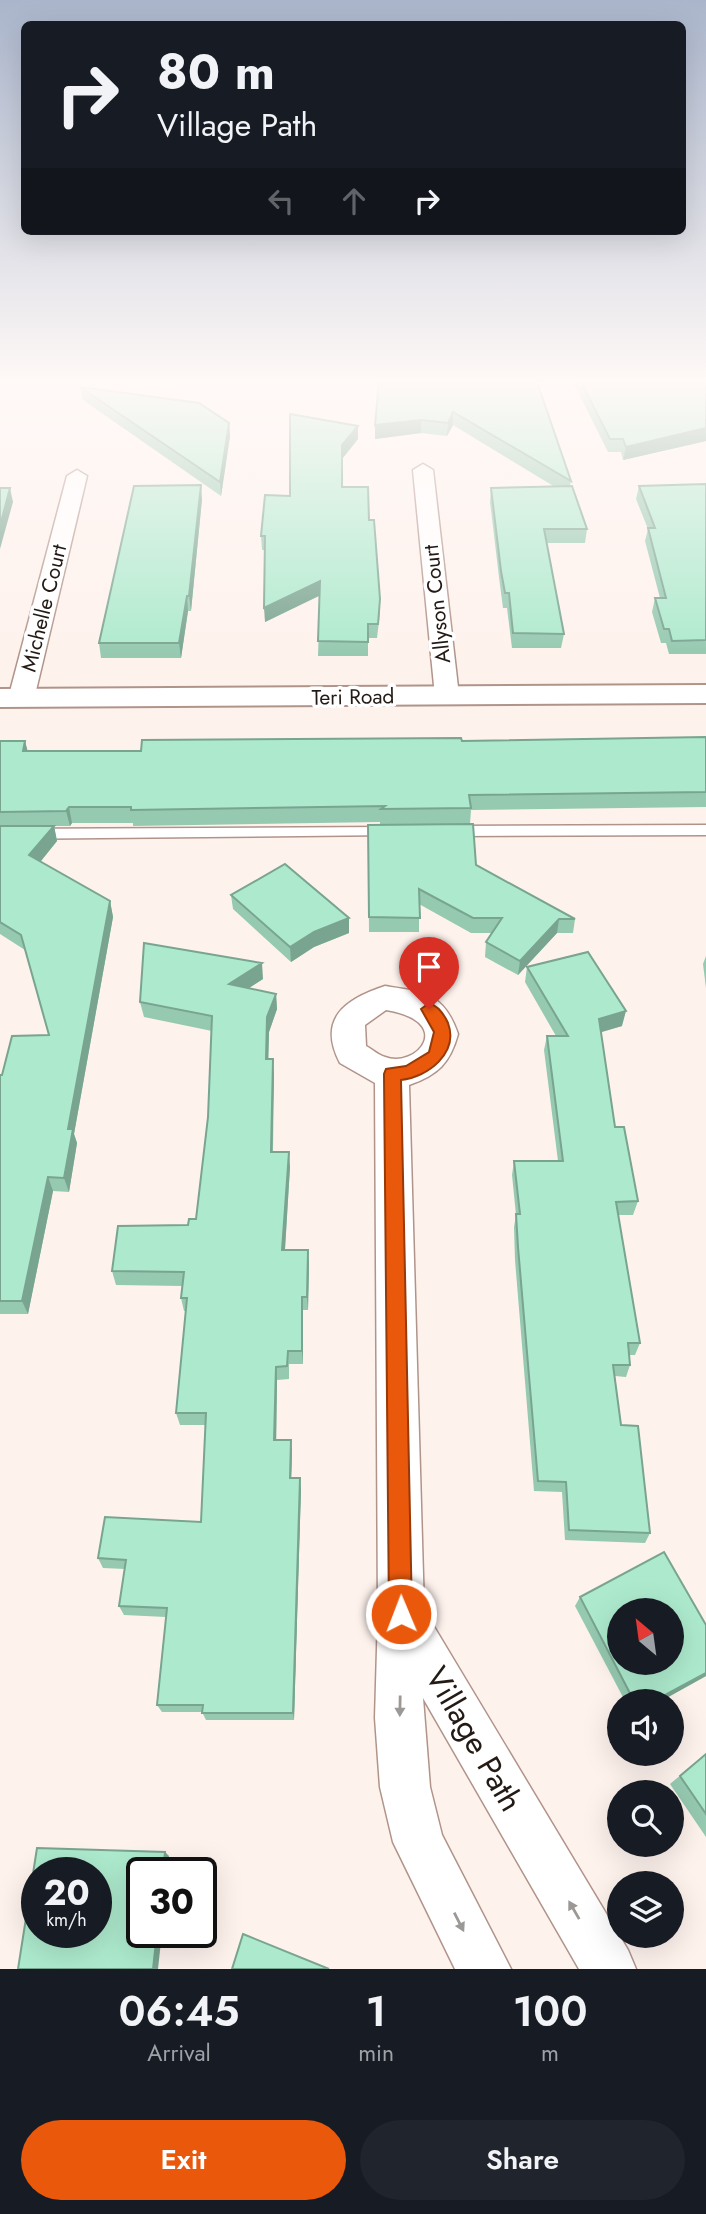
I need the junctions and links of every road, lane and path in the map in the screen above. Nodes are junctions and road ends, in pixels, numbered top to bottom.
1 (423, 474) edge
2 (77, 476) dead end
3 (706, 694) edge
4 (447, 696) junction
5 (10, 698) edge
6 (706, 830) edge
7 (443, 831) edge
8 (401, 832) edge
9 (0, 834) edge
10 (392, 1074) dead end
11 (401, 1614) junction
12 (484, 1969) edge
13 (609, 1969) edge

1 - 4 street, Allyson Court
2 - 5 street, Michelle Court
3 - 4 street, Teri Road
4 - 5 street, Teri Road
6 - 7 lane
8 - 9 lane
10 - 11 street
11 -> 12 street, Village Path
13 -> 11 street, Village Path

